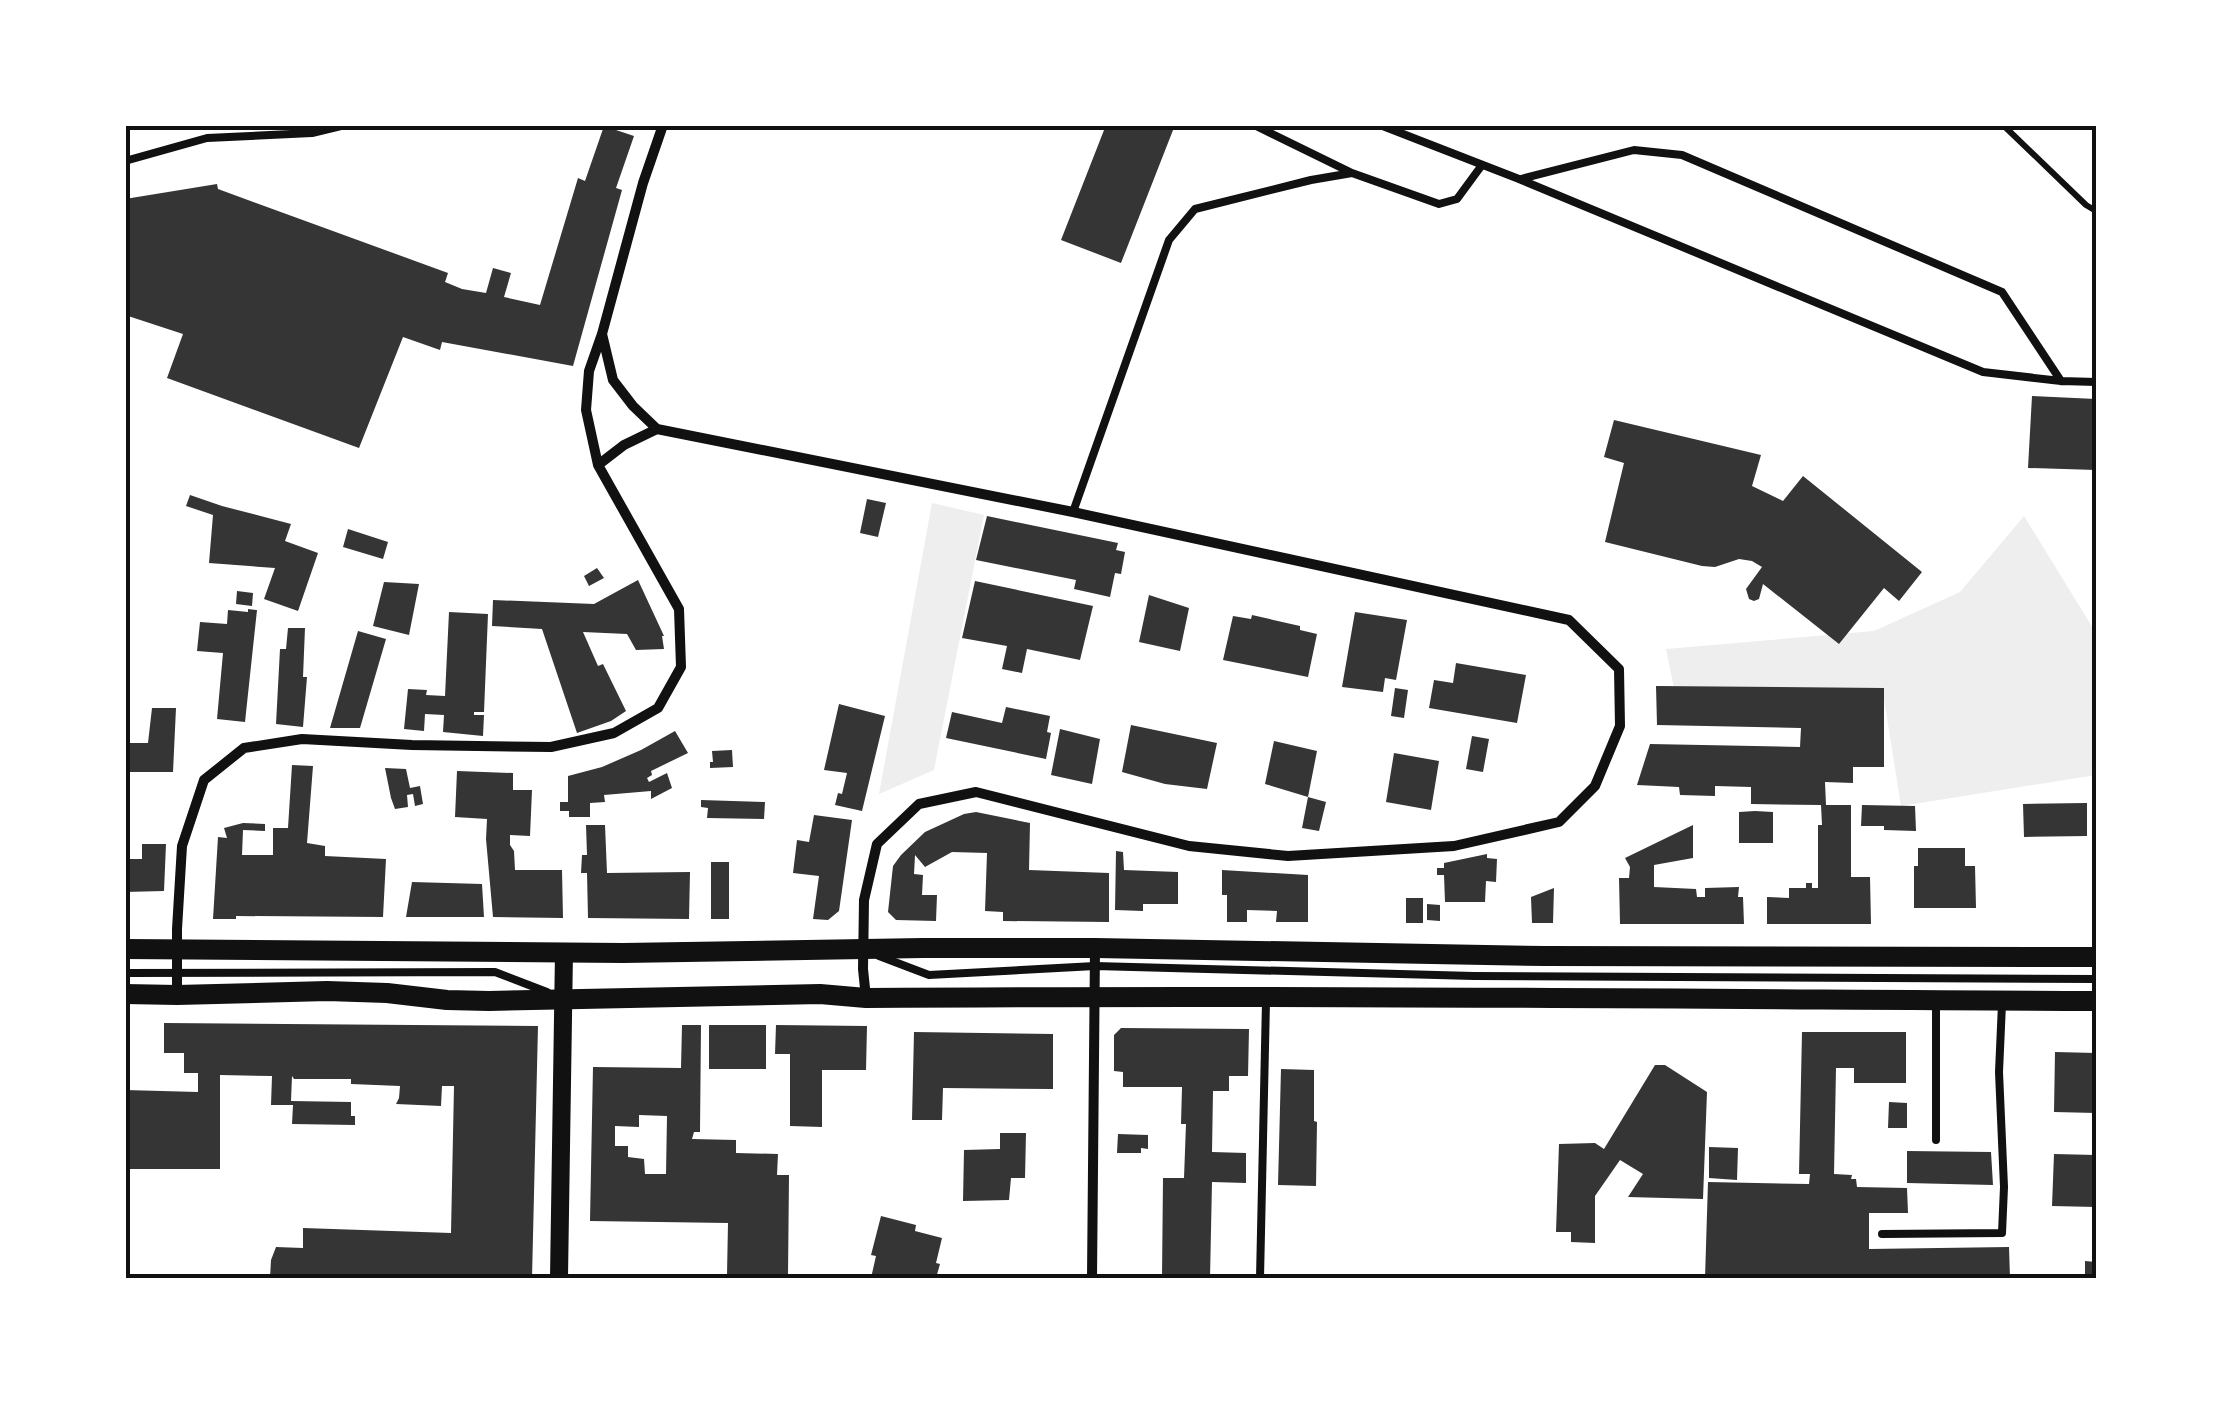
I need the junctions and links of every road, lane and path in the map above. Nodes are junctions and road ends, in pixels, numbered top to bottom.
1 (345, 125) edge
2 (663, 125) edge
3 (1254, 125) edge
4 (1380, 125) edge
5 (2002, 125) edge
6 (125, 160) edge
7 (1482, 165) junction
8 (1352, 173) junction
9 (1519, 179) junction
10 (2096, 210) edge
11 (602, 334) junction
12 (2061, 381) junction
13 (2096, 382) edge
14 (657, 428) junction
15 (598, 465) junction
16 (1073, 512) junction
17 (176, 949) junction
18 (125, 950) edge
19 (864, 950) junction
20 (564, 952) junction
21 (1095, 957) junction
22 (2096, 957) edge
23 (125, 973) edge
24 (178, 974) junction
25 (2096, 980) edge
26 (125, 994) edge
27 (177, 995) junction
28 (1266, 996) junction
29 (1095, 997) junction
30 (563, 998) junction
31 (866, 998) junction
32 (1936, 999) junction
33 (2002, 1000) junction
34 (2096, 1000) edge
35 (1936, 1140) dead end
36 (1949, 1222) dead end
37 (1882, 1234) dead end
38 (1948, 1234) junction
39 (559, 1278) edge
40 (1092, 1278) edge
41 (1260, 1278) edge

1 - 6 lane
2 - 11 street
3 - 8 lane
4 - 7 lane
5 - 10 path
7 - 8 lane
7 - 9 lane
8 - 16 lane
9 - 12 lane
9 - 12 lane
11 - 14 street
11 - 15 street
12 - 13 lane
14 - 15 street
14 - 16 street
15 - 17 street
16 - 19 street
17 - 18 main road
17 - 20 main road
17 - 24 street
19 - 20 main road
19 - 21 main road
19 - 31 street
20 - 30 street
21 - 22 main road
21 - 25 lane
21 - 29 street
23 - 24 lane
24 - 27 street
24 - 30 lane
26 - 27 main road
27 - 30 main road
28 - 29 main road
28 - 32 main road
28 - 41 lane
29 - 31 main road
29 - 40 street
30 - 31 main road
30 - 39 street
32 - 33 main road
32 - 35 lane
33 - 34 main road
33 - 38 lane
36 - 38 lane
37 - 38 lane

